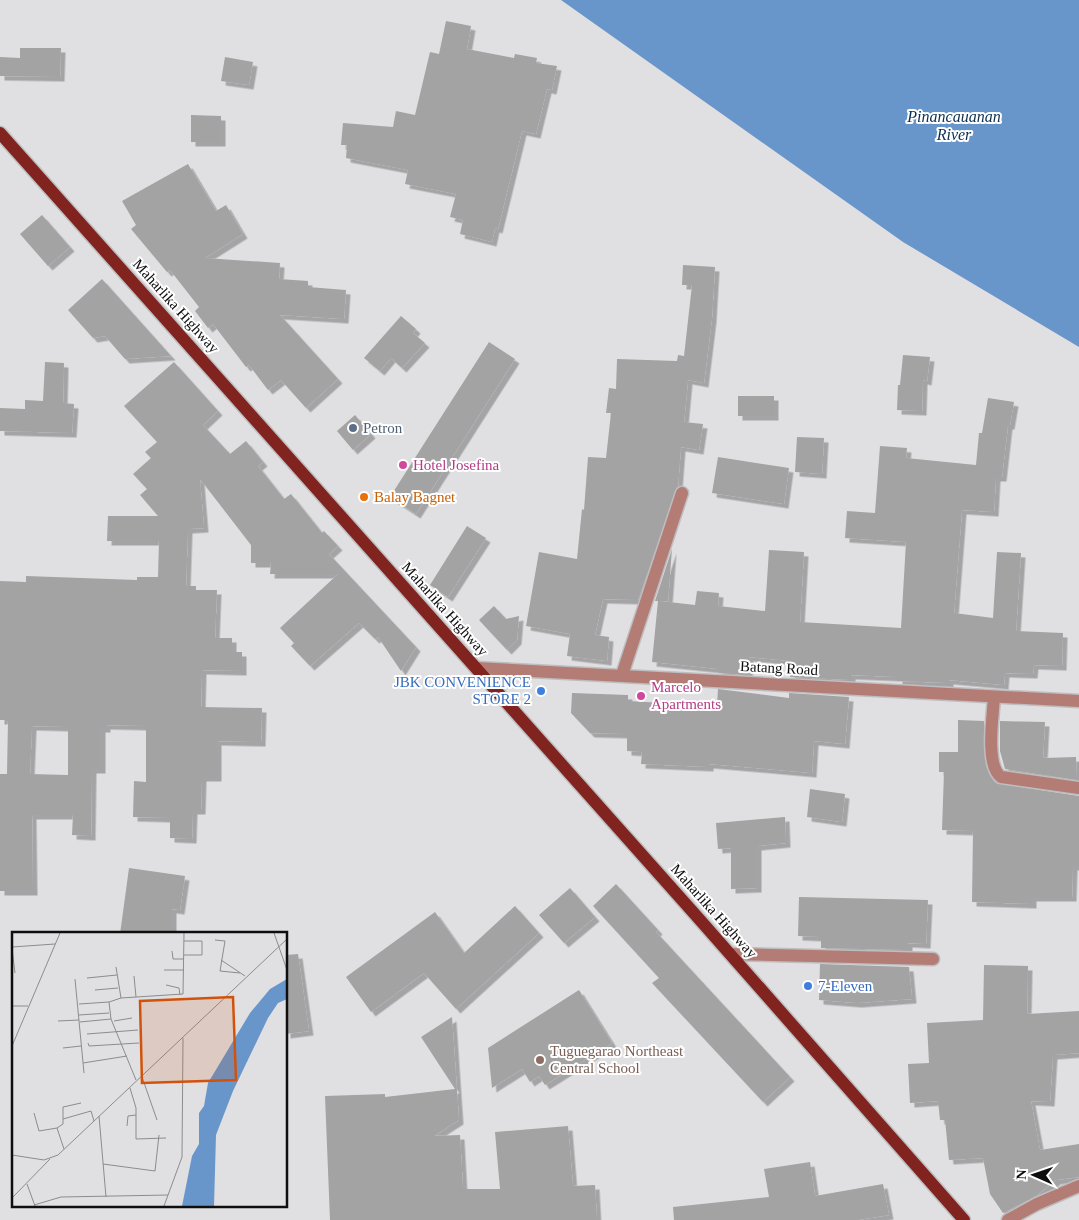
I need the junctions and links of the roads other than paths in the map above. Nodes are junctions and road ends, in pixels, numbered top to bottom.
1 (0, 133) edge
2 (682, 493) dead end
3 (476, 668) junction
4 (622, 675) junction
5 (994, 697) junction
6 (1079, 702) edge
7 (1079, 788) edge
8 (731, 954) junction
9 (933, 959) dead end
10 (1079, 1186) edge
11 (964, 1220) edge
12 (1008, 1220) edge

1 - 3 main road, Maharlika Highway
2 - 4 street
3 - 4 street, Batang Road
3 - 8 main road, Maharlika Highway
4 - 5 street, Batang Road
5 - 6 street, Batang Road
5 - 7 street
8 - 9 street
8 - 11 main road, Maharlika Highway
10 - 12 street

